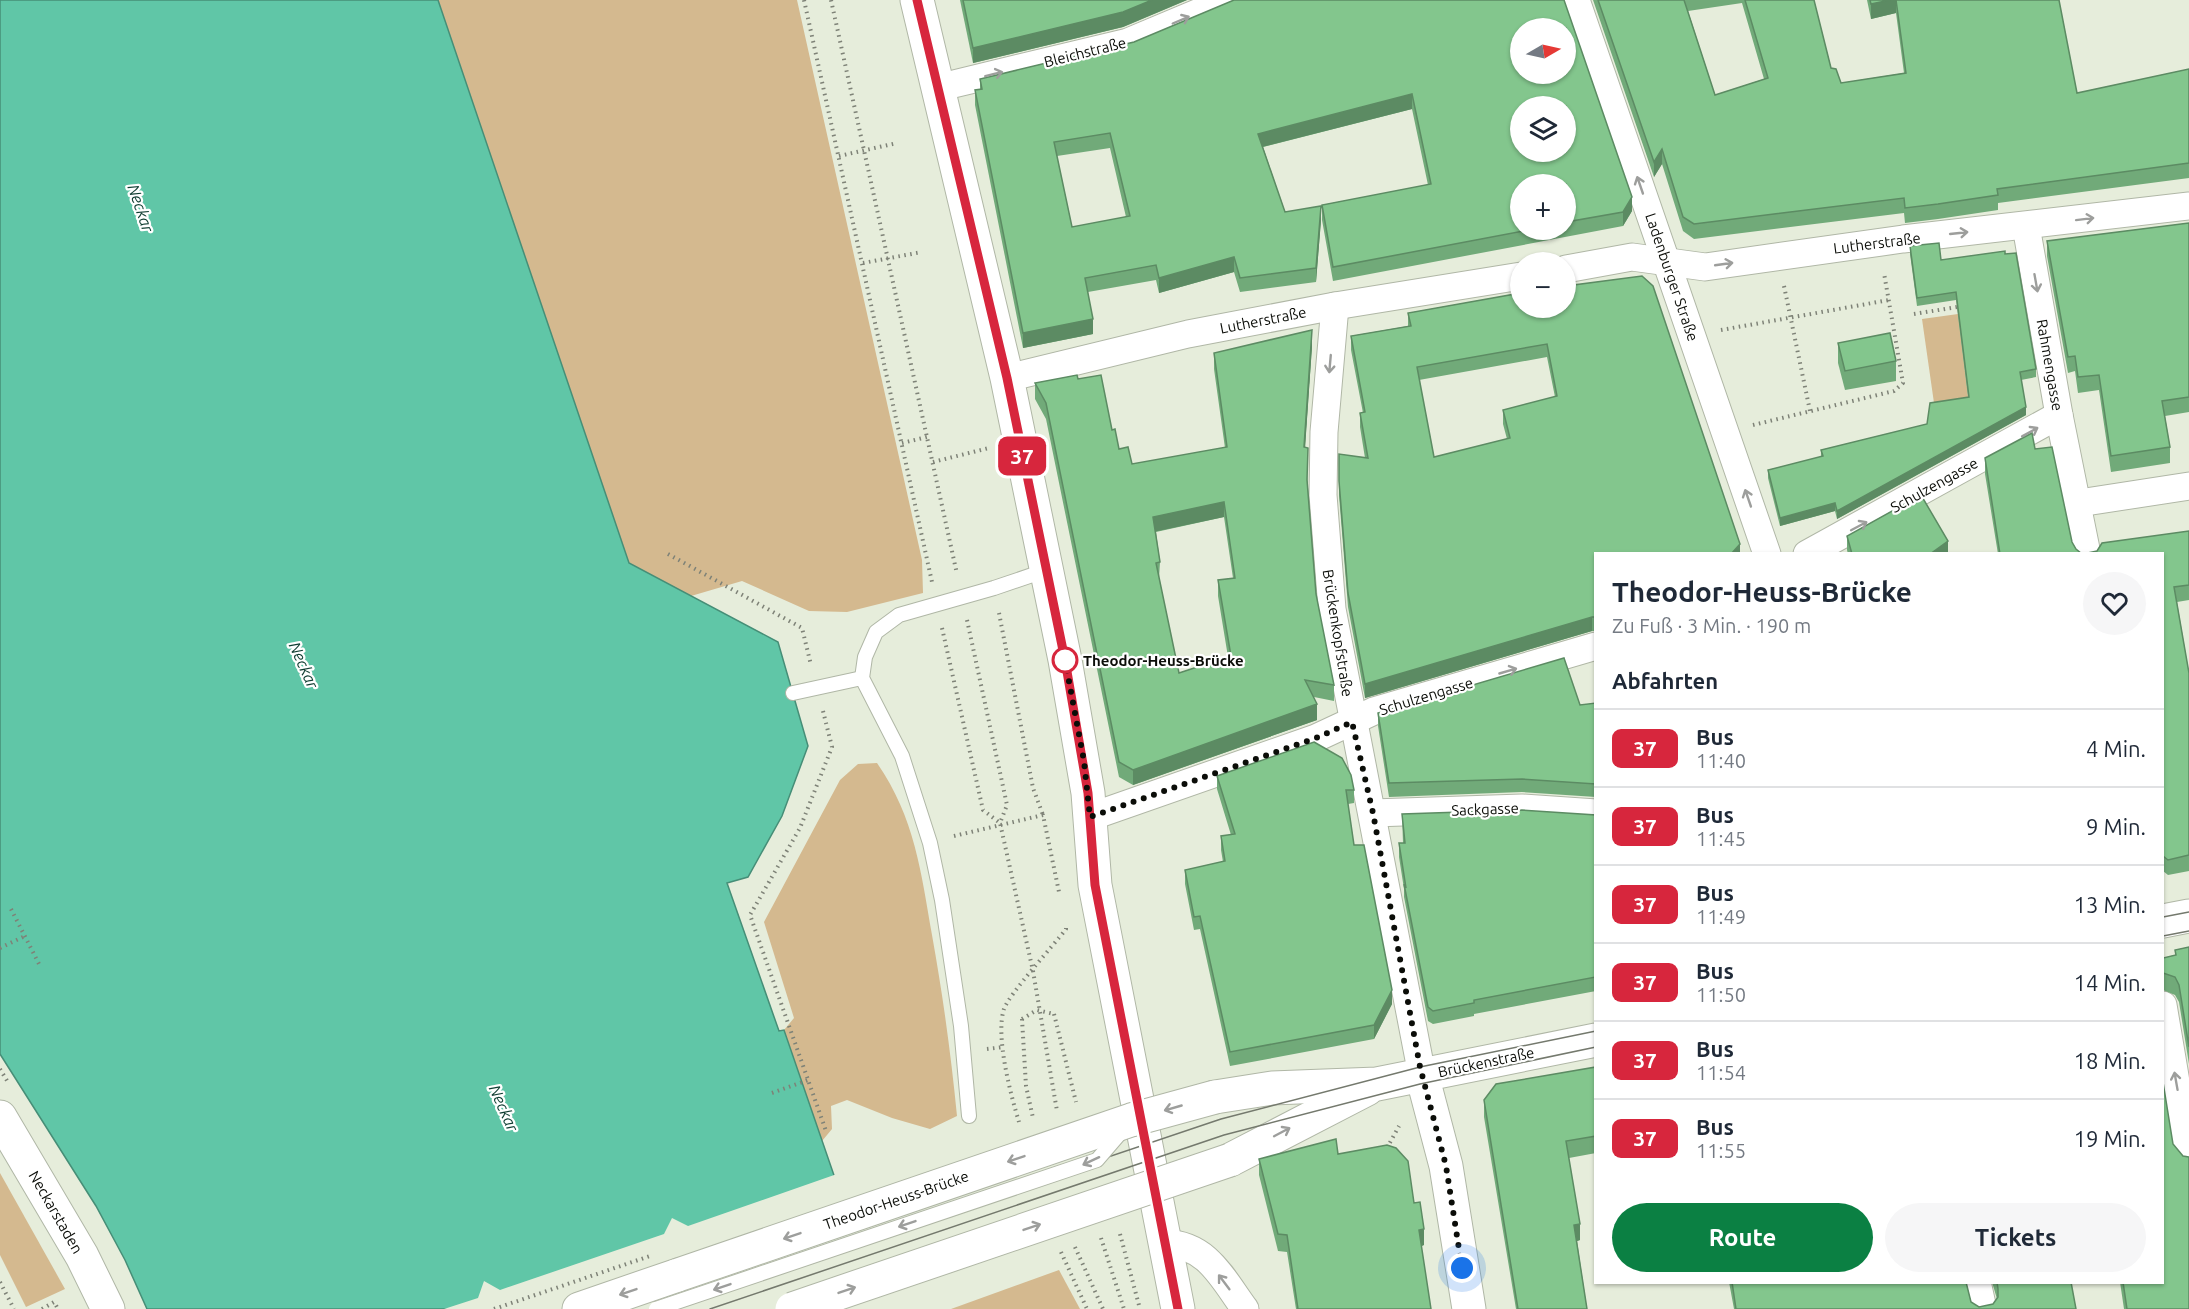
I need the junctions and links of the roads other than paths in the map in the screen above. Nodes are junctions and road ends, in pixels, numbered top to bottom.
1 (917, 0) edge
2 (1228, 0) edge
3 (1576, 0) edge
4 (937, 88) junction
5 (2189, 206) edge
6 (2026, 226) junction
7 (1666, 260) junction
8 (1576, 266) edge
9 (1510, 278) edge
10 (1335, 306) junction
11 (1007, 378) junction
12 (2059, 416) junction
13 (2189, 486) edge
14 (2079, 502) junction
15 (1766, 552) edge
16 (1811, 552) edge
17 (2087, 552) edge
18 (1047, 570) junction
19 (1594, 647) edge
20 (862, 678) junction
21 (793, 693) dead end
22 (1352, 722) junction
23 (1373, 813) junction
24 (1594, 813) edge
25 (1090, 817) junction
26 (2189, 916) edge
27 (2164, 921) edge
28 (2164, 1011) edge
29 (1594, 1040) edge
30 (1422, 1075) junction
31 (1377, 1084) junction
32 (1215, 1097) joint
33 (969, 1116) dead end
34 (0, 1117) edge
35 (1131, 1120) junction
36 (2189, 1159) edge
37 (1165, 1243) junction
38 (1977, 1284) edge
39 (108, 1309) edge
40 (579, 1309) edge
41 (656, 1309) edge
42 (792, 1309) edge
43 (1178, 1309) edge
44 (1245, 1309) edge
45 (1469, 1309) edge
46 (1983, 1309) edge

1 - 4 main road
4 -> 2 street, Bleichstraße
7 -> 3 street, Ladenburger Straße
4 - 11 main road
6 -> 5 street, Lutherstraße
7 -> 6 street, Lutherstraße
6 -> 12 street, Rahmengasse
7 - 8 street, Lutherstraße
15 -> 7 street, Ladenburger Straße
9 - 10 street, Lutherstraße
10 - 11 street, Lutherstraße
10 -> 22 street, Brückenkopfstraße
11 - 18 main road
12 - 14 street, Rahmengasse
16 -> 12 street, Schulzengasse
13 - 14 street
14 - 17 street, Rahmengasse
18 - 20 lane
18 - 25 main road
22 -> 19 street, Schulzengasse
20 - 21 lane
20 - 33 lane
22 - 23 street, Brückenkopfstraße
22 - 25 street, Schulzengasse
23 - 24 street, Sackgasse
23 - 30 street, Brückenkopfstraße
25 - 37 main road
26 - 27 main road
36 -> 28 street
29 - 30 main road, Brückenstraße
30 - 31 main road, Brückenstraße
30 - 45 main road, Brückenkopfstraße
31 - 32 main road, Brückenstraße
42 -> 31 main road, Brückenstraße, bridge
32 -> 35 main road, Theodor-Heuss-Brücke, bridge
34 - 39 main road, Neckarstaden
35 -> 40 main road, Theodor-Heuss-Brücke, bridge
35 -> 41 lane, bridge
37 - 43 main road
44 -> 37 street
38 - 46 street

